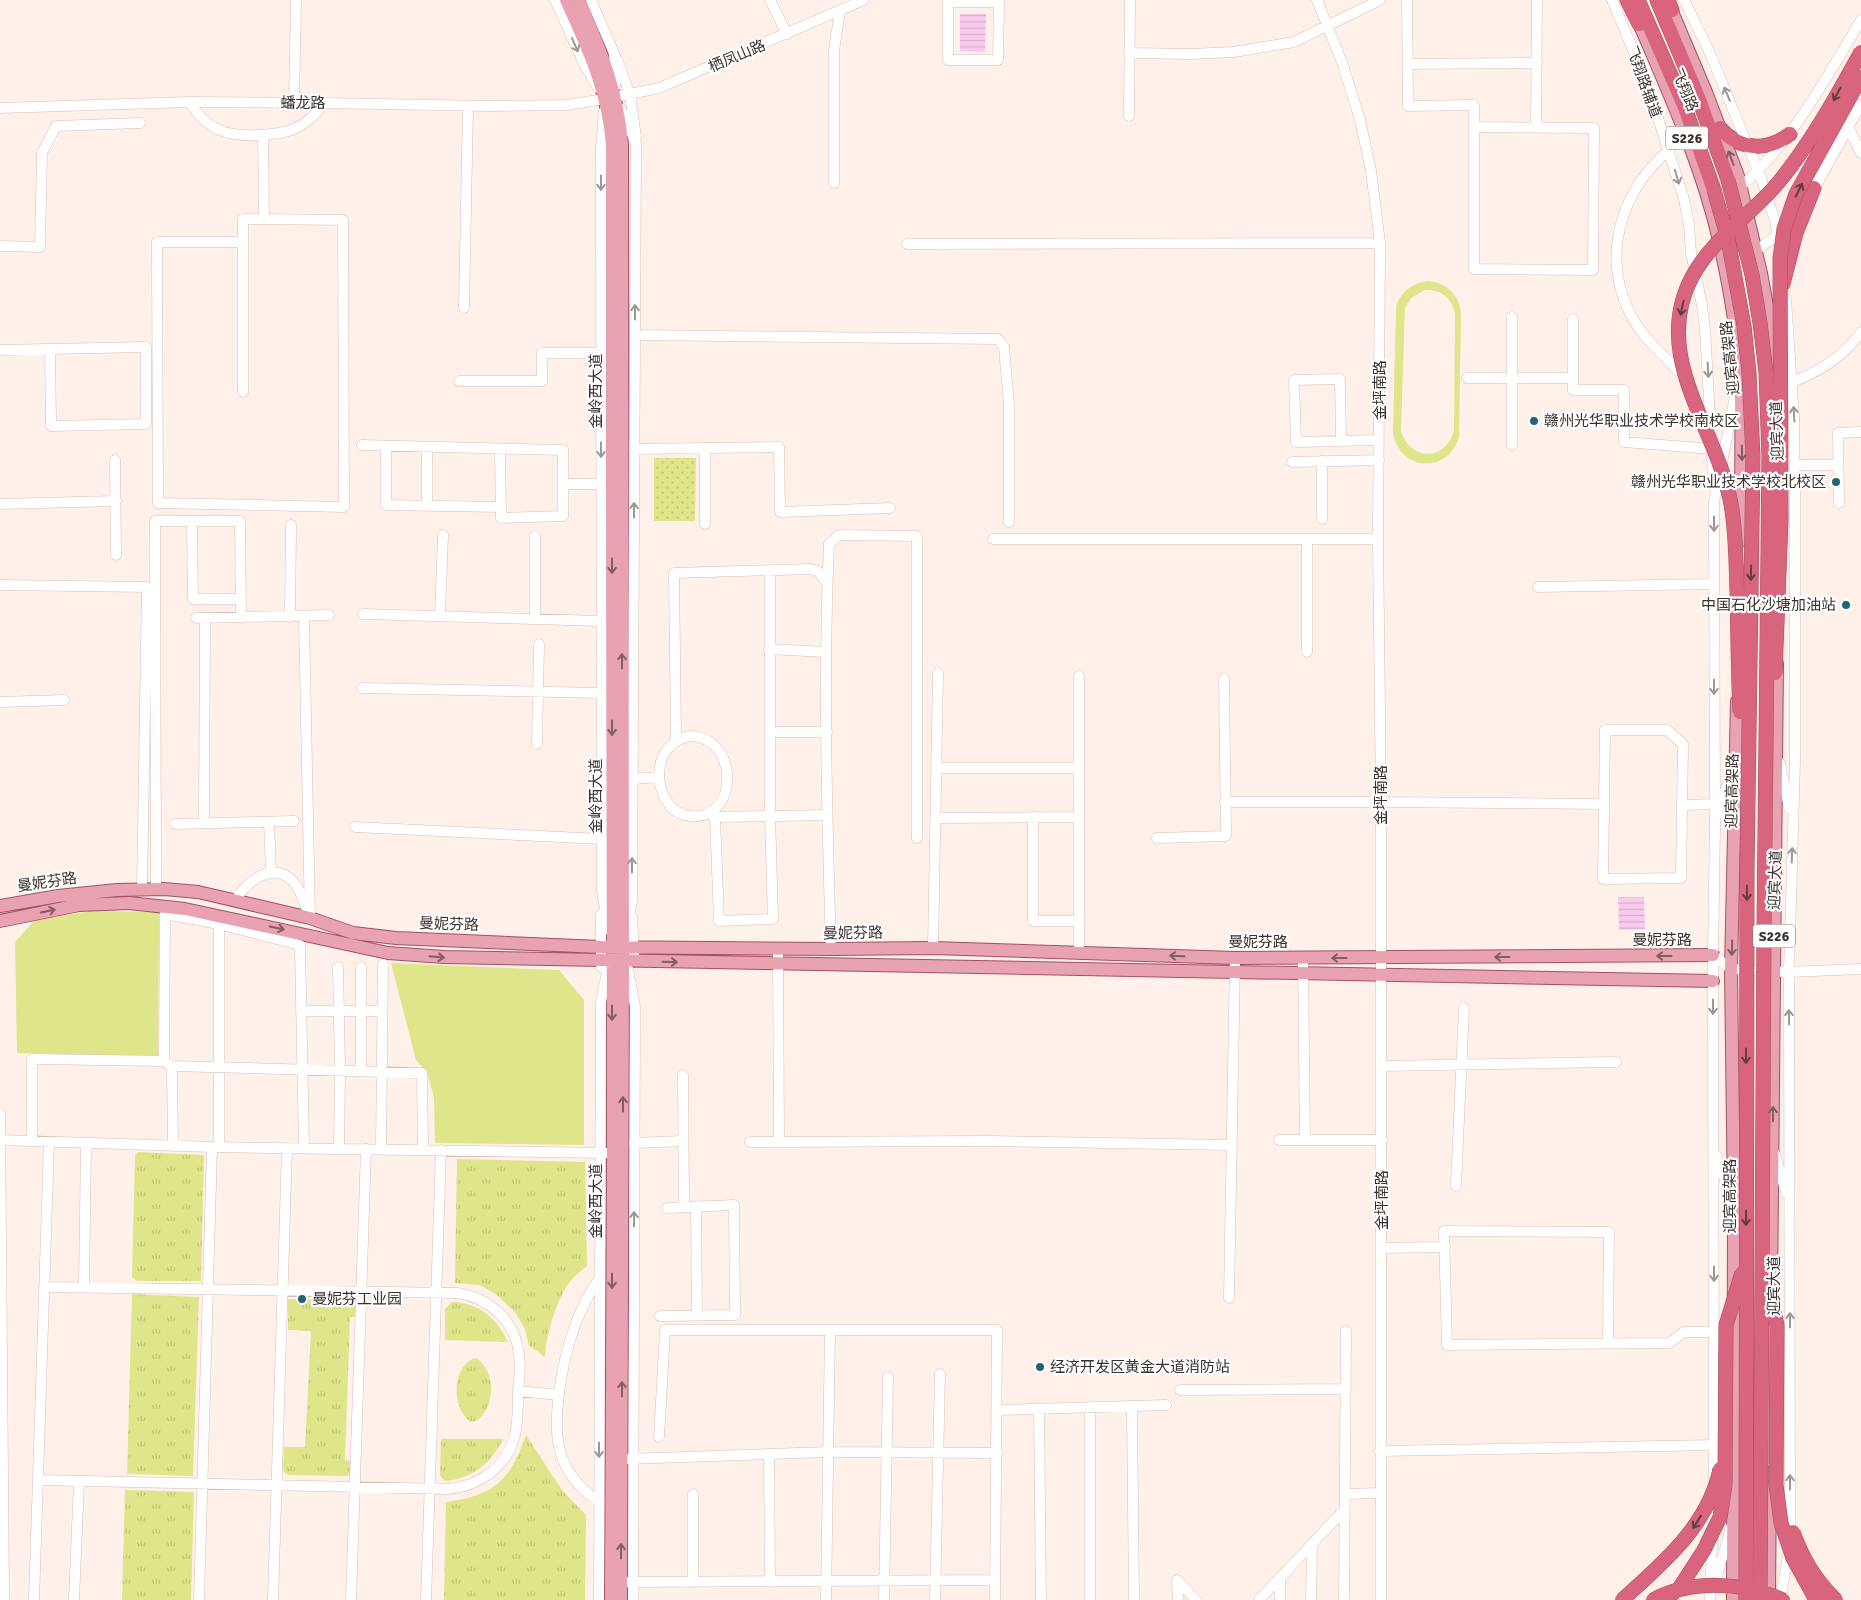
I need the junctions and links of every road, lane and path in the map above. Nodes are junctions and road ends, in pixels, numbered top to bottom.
1 (296, 0) edge
2 (555, 0) edge
3 (566, 0) edge
4 (579, 0) edge
5 (590, 0) edge
6 (770, 0) edge
7 (864, 0) edge
8 (1130, 0) edge
9 (1317, 0) edge
10 (1380, 0) edge
11 (1407, 0) edge
12 (1537, 0) edge
13 (1612, 0) edge
14 (1628, 0) edge
15 (1638, 0) edge
16 (1657, 0) edge
17 (1684, 0) edge
18 (960, 1) edge
19 (1669, 3) edge
20 (840, 11) junction
21 (1861, 20) edge
22 (1328, 26) junction
23 (1641, 29) joint
24 (787, 34) junction
25 (1861, 52) edge
26 (614, 53) junction
27 (1129, 53) junction
28 (1536, 63) junction
29 (1408, 64) junction
30 (1861, 77) edge
31 (630, 94) junction
32 (606, 99) junction
33 (190, 102) junction
34 (294, 102) junction
35 (324, 103) junction
36 (1861, 104) edge
37 (468, 106) junction
38 (0, 108) edge
39 (1129, 116) dead end
40 (140, 124) dead end
41 (1474, 127) junction
42 (1536, 127) junction
43 (1848, 127) junction
44 (1720, 128) junction
45 (1790, 134) junction
46 (264, 135) junction
47 (636, 143) junction
48 (1748, 146) junction
49 (1669, 150) junction
50 (1861, 153) edge
51 (1758, 171) junction
52 (834, 182) dead end
53 (1741, 188) junction
54 (1814, 188) junction
55 (1710, 210) junction
56 (264, 219) junction
57 (1778, 236) junction
58 (243, 242) junction
59 (1380, 243) junction
60 (907, 244) dead end
61 (0, 246) edge
62 (1756, 250) junction
63 (1724, 263) junction
64 (1761, 273) joint
65 (1784, 277) junction
66 (464, 308) dead end
67 (1512, 316) dead end
68 (1573, 319) dead end
69 (1861, 332) edge
70 (635, 335) junction
71 (50, 349) junction
72 (0, 350) edge
73 (601, 353) junction
74 (1775, 372) junction
75 (1740, 373) junction
76 (1467, 378) dead end
77 (1512, 378) junction
78 (1573, 378) junction
79 (459, 380) dead end
80 (1792, 382) junction
81 (243, 392) dead end
82 (1711, 429) junction
83 (1861, 432) edge
84 (1379, 440) junction
85 (1341, 441) junction
86 (362, 445) dead end
87 (1512, 445) dead end
88 (386, 446) junction
89 (427, 447) junction
90 (705, 448) junction
91 (500, 449) junction
92 (634, 449) junction
93 (1712, 449) junction
94 (115, 460) dead end
95 (1379, 460) junction
96 (1322, 461) junction
97 (1292, 462) dead end
98 (1795, 465) junction
99 (1838, 465) junction
100 (563, 484) junction
101 (601, 484) junction
102 (1795, 498) junction
103 (116, 501) junction
104 (1714, 502) junction
105 (1839, 503) dead end
106 (0, 504) edge
107 (426, 505) junction
108 (501, 507) junction
109 (890, 508) dead end
110 (1322, 519) dead end
111 (192, 521) junction
112 (1009, 522) dead end
113 (705, 524) dead end
114 (290, 526) dead end
115 (443, 535) dead end
116 (535, 536) dead end
117 (993, 539) dead end
118 (1307, 539) junction
119 (1378, 539) junction
120 (116, 555) dead end
121 (770, 570) junction
122 (827, 583) junction
123 (1714, 584) junction
124 (0, 585) edge
125 (1538, 588) dead end
126 (240, 599) junction
127 (363, 614) dead end
128 (304, 616) junction
129 (329, 616) dead end
130 (440, 616) junction
131 (290, 617) junction
132 (240, 618) junction
133 (535, 619) junction
134 (601, 621) junction
135 (539, 644) dead end
136 (770, 649) junction
137 (826, 652) junction
138 (1307, 652) dead end
139 (938, 673) dead end
140 (1079, 676) dead end
141 (1224, 679) dead end
142 (362, 688) dead end
143 (538, 692) junction
144 (601, 693) junction
145 (64, 700) dead end
146 (0, 702) edge
147 (771, 732) junction
148 (827, 732) junction
149 (676, 740) junction
150 (536, 744) dead end
151 (1776, 748) junction
152 (1736, 755) junction
153 (936, 768) junction
154 (1079, 768) junction
155 (659, 777) junction
156 (633, 780) junction
157 (1225, 802) junction
158 (1381, 802) junction
159 (1604, 804) junction
160 (1715, 804) junction
161 (1682, 805) junction
162 (713, 814) junction
163 (827, 815) junction
164 (770, 816) junction
165 (935, 818) junction
166 (1032, 818) junction
167 (1079, 818) junction
168 (294, 821) dead end
169 (269, 822) junction
170 (204, 823) junction
171 (175, 824) dead end
172 (1715, 824) junction
173 (1793, 826) junction
174 (355, 827) dead end
175 (917, 838) dead end
176 (1157, 838) dead end
177 (602, 839) junction
178 (1765, 866) junction
179 (1747, 868) junction
180 (271, 872) junction
181 (156, 889) junction
182 (142, 890) junction
183 (236, 899) junction
184 (0, 906) edge
185 (310, 918) junction
186 (0, 921) edge
187 (1079, 921) junction
188 (219, 924) junction
189 (933, 948) junction
190 (778, 949) junction
191 (831, 949) junction
192 (1079, 953) junction
193 (617, 955) junction
194 (1713, 956) junction
195 (1235, 958) junction
196 (1303, 958) junction
197 (1382, 958) junction
198 (383, 964) dead end
199 (778, 964) junction
200 (338, 967) dead end
201 (361, 967) dead end
202 (1731, 969) junction
203 (1861, 969) edge
204 (1235, 972) junction
205 (1774, 972) junction
206 (1789, 972) junction
207 (1303, 973) junction
208 (1382, 975) junction
209 (1713, 981) junction
210 (1464, 1008) dead end
211 (301, 1011) junction
212 (339, 1011) junction
213 (361, 1011) junction
214 (382, 1011) junction
215 (1616, 1062) dead end
216 (168, 1064) junction
217 (1462, 1064) junction
218 (1382, 1066) junction
219 (218, 1068) junction
220 (302, 1070) junction
221 (340, 1071) junction
222 (361, 1071) junction
223 (382, 1072) junction
224 (683, 1074) dead end
225 (0, 1114) edge
226 (1, 1140) edge
227 (1279, 1140) dead end
228 (1305, 1140) junction
229 (1382, 1140) junction
230 (32, 1141) junction
231 (683, 1141) junction
232 (50, 1142) junction
233 (750, 1142) dead end
234 (779, 1142) junction
235 (86, 1143) junction
236 (634, 1143) junction
237 (1231, 1145) junction
238 (173, 1146) junction
239 (1773, 1146) junction
240 (215, 1147) junction
241 (1714, 1147) junction
242 (287, 1148) junction
243 (304, 1148) junction
244 (339, 1149) junction
245 (366, 1149) junction
246 (381, 1149) junction
247 (423, 1150) junction
248 (441, 1150) junction
249 (606, 1153) junction
250 (1456, 1186) dead end
251 (696, 1206) junction
252 (1734, 1206) junction
253 (1790, 1206) junction
254 (684, 1207) junction
255 (667, 1208) dead end
256 (1, 1211) edge
257 (1445, 1247) junction
258 (1382, 1248) junction
259 (1746, 1258) junction
260 (1762, 1258) junction
261 (600, 1277) junction
262 (46, 1287) junction
263 (84, 1287) junction
264 (208, 1289) junction
265 (282, 1290) junction
266 (362, 1291) junction
267 (436, 1292) junction
268 (1229, 1298) dead end
269 (697, 1315) junction
270 (660, 1316) dead end
271 (830, 1330) junction
272 (1346, 1331) dead end
273 (1714, 1332) junction
274 (1, 1343) edge
275 (1608, 1343) junction
276 (940, 1374) dead end
277 (888, 1378) dead end
278 (1346, 1389) junction
279 (1180, 1390) dead end
280 (519, 1391) junction
281 (559, 1395) junction
282 (1166, 1405) dead end
283 (1132, 1406) junction
284 (1090, 1407) junction
285 (1039, 1409) junction
286 (997, 1410) junction
287 (659, 1437) dead end
288 (1720, 1444) junction
289 (1380, 1451) junction
290 (828, 1452) junction
291 (887, 1452) junction
292 (938, 1452) junction
293 (997, 1452) junction
294 (768, 1454) junction
295 (627, 1459) junction
296 (38, 1480) junction
297 (79, 1481) junction
298 (203, 1485) junction
299 (1776, 1485) junction
300 (277, 1486) junction
301 (355, 1487) junction
302 (429, 1488) junction
303 (1380, 1493) junction
304 (693, 1494) dead end
305 (1345, 1494) junction
306 (599, 1502) junction
307 (1345, 1509) junction
308 (1732, 1522) junction
309 (1312, 1544) junction
310 (2, 1576) edge
311 (1280, 1578) junction
312 (994, 1580) junction
313 (935, 1581) junction
314 (627, 1582) junction
315 (693, 1582) junction
316 (770, 1582) junction
317 (825, 1582) junction
318 (884, 1582) junction
319 (1710, 1599) edge
320 (4, 1600) edge
321 (34, 1600) edge
322 (74, 1600) edge
323 (200, 1600) edge
324 (273, 1600) edge
325 (352, 1600) edge
326 (426, 1600) edge
327 (599, 1600) edge
328 (611, 1600) edge
329 (621, 1600) edge
330 (633, 1600) edge
331 (826, 1600) edge
332 (884, 1600) edge
333 (935, 1600) edge
334 (995, 1600) edge
335 (1041, 1600) edge
336 (1090, 1600) edge
337 (1134, 1600) edge
338 (1178, 1600) edge
339 (1196, 1600) edge
340 (1259, 1600) edge
341 (1280, 1600) edge
342 (1311, 1600) edge
343 (1344, 1600) edge
344 (1380, 1600) edge
345 (1622, 1600) edge
346 (1653, 1600) edge
347 (1666, 1600) edge
348 (1733, 1600) edge
349 (1746, 1600) edge
350 (1760, 1600) edge
351 (1769, 1600) edge
352 (1782, 1600) edge
353 (1818, 1600) edge
354 (1836, 1600) edge

1 - 34 street
2 -> 32 street
3 - 32 main road, 金岭西大道
4 - 32 main road, 金岭西大道
5 - 26 street
6 - 24 street
7 - 20 street, 栖凤山路
8 - 27 street
9 - 22 street, 金坪南路
10 - 22 street
11 - 29 street
12 - 28 street
13 - 49 street, 飞翔路辅道
14 - 23 highway
15 -> 179 highway, 迎宾高架路, bridge
16 - 178 highway, bridge
48 -> 17 street
18 - 18 street
19 - 44 main road, 飞翔路 / S226
20 - 24 street, 栖凤山路
20 - 52 street
21 - 45 street
22 - 27 street
22 - 59 street, 金坪南路
23 - 55 main road, 飞翔路 / S226
24 - 31 street, 栖凤山路
25 -> 179 highway, bridge
26 - 31 street
26 - 32 street
27 - 39 street
28 - 29 street
28 - 42 street
29 - 41 street
178 -> 30 highway, bridge
31 - 32 street, 栖凤山路
31 - 47 street
32 - 37 street, 蟠龙路
32 - 47 street
32 -> 73 street
32 - 193 main road, 金岭西大道
33 - 34 street, 蟠龙路
33 - 38 street, 蟠龙路
33 - 46 street
34 - 35 street, 蟠龙路
35 - 37 street, 蟠龙路
35 - 46 street
36 - 43 street
37 - 66 street
40 - 61 street
41 - 42 street
41 - 42 street
43 - 50 street
43 - 54 street
44 - 48 highway
53 -> 44 main road, 飞翔路 / S226
45 - 48 highway
45 - 51 street
46 - 56 street
70 -> 47 street
48 - 51 street
49 -> 82 street, 飞翔路辅道
49 - 82 street
51 - 53 street
51 - 57 street, 迎宾大道
53 - 55 street
53 - 62 main road, 飞翔路 / S226
54 - 57 street
54 - 65 highway
55 - 63 main road, 飞翔路 / S226
56 - 58 street
56 - 58 street
57 - 62 street
57 - 65 street, 迎宾大道
58 - 81 street
59 - 60 street
59 - 84 street, 金坪南路
62 - 63 street
62 - 64 main road, 飞翔路 / S226
63 - 75 main road, 飞翔路 / S226
64 - 74 main road, 迎宾大道 / S226
65 - 74 highway
65 - 80 street, 迎宾大道
67 - 77 street
68 - 78 street
69 - 80 street
70 - 92 street
70 - 112 street
71 - 71 street
71 - 72 street
73 - 79 street
73 -> 101 street
74 - 102 street
74 - 151 main road, 迎宾大道 / S226
75 - 104 street
75 -> 152 main road, S226
76 - 77 street
77 - 78 street
77 - 87 street
78 - 93 street
98 -> 80 street, 迎宾大道
82 - 93 street
83 - 99 street
84 - 85 street
84 - 95 street, 金坪南路
85 - 85 street
86 - 88 street
88 - 89 street
88 - 107 street
89 - 91 street
89 - 107 street
90 - 92 street
90 - 109 street
90 - 113 street
91 - 100 street
91 - 108 street
156 -> 92 street
93 - 104 street
94 - 103 street
95 - 96 street
95 - 119 street, 金坪南路
96 - 97 street
96 - 110 street
98 - 99 street
98 - 102 street, 迎宾大道
99 - 105 street
100 - 101 street
100 - 108 street
101 - 134 street
102 - 173 street, 迎宾大道
103 - 106 street
103 - 120 street
104 -> 123 street
107 - 108 street
111 - 126 street
111 - 126 street
111 - 181 street
114 - 131 street
115 - 130 street
116 - 133 street
117 - 118 street
118 - 119 street
118 - 138 street
119 - 158 street, 金坪南路
121 - 122 street
121 - 136 street
121 - 149 street
122 - 137 street
122 - 175 street
123 - 125 street
123 -> 160 street
124 - 182 street
126 - 132 street
127 - 130 street
128 - 129 street
128 - 131 street
128 - 185 street
130 - 133 street
131 - 132 street
132 - 170 street
133 - 134 street
134 - 144 street
135 - 143 street
136 - 137 street
136 - 147 street
137 - 148 street
139 - 153 street
140 - 154 street
141 - 157 street
142 - 143 street
143 - 144 street
143 - 150 street
144 - 177 street
145 - 146 street
147 - 148 street
147 - 164 street
148 - 163 street
149 - 155 street
149 - 162 street
151 - 173 street
151 - 205 main road, 迎宾大道 / S226
152 - 172 street
152 -> 202 main road, S226
153 - 154 street
153 - 165 street
154 - 167 street
155 - 156 street
155 - 162 street
193 -> 156 street
157 - 158 street
157 - 176 street
158 - 159 street
158 - 197 street, 金坪南路
159 - 161 street
159 - 161 street
160 - 161 street
160 - 172 street
162 - 164 street
162 - 164 street
163 - 164 street
163 - 191 street
165 - 166 street
165 - 189 street
166 - 167 street
166 - 187 street
167 - 187 street
168 - 169 street
169 - 170 street
169 - 180 street
170 - 171 street
172 - 194 street
206 -> 173 street, 迎宾大道
174 - 177 street
177 - 193 street
178 - 260 highway, bridge
179 -> 259 highway, 迎宾高架路, bridge
180 - 183 street
180 - 185 street
181 - 182 main road, 曼妮芬路
181 - 183 main road, 曼妮芬路
182 - 184 main road, 曼妮芬路
183 - 185 main road, 曼妮芬路
185 - 193 main road, 曼妮芬路
186 -> 193 main road, 曼妮芬路
187 - 192 street
188 - 211 street
188 - 216 street
188 - 219 street
189 - 191 main road, 曼妮芬路
189 - 192 main road, 曼妮芬路
190 - 191 main road, 曼妮芬路
190 - 193 main road, 曼妮芬路
190 - 199 street
195 -> 192 main road, 曼妮芬路
193 -> 199 main road, 曼妮芬路
193 - 236 street
193 -> 249 main road, 金岭西大道
193 - 249 street
295 -> 193 main road, 金岭西大道
194 -> 197 main road, 曼妮芬路
194 - 202 street
194 - 209 street
195 - 196 main road, 曼妮芬路
195 - 204 street
197 -> 196 main road, 曼妮芬路
196 - 207 street
197 - 208 street, 金坪南路
198 - 214 street
199 - 204 main road, 曼妮芬路
199 - 234 street
200 - 212 street
201 - 213 street
202 - 205 street
202 - 209 street
202 - 252 main road, S226
203 - 206 street
204 - 207 main road, 曼妮芬路
204 - 237 street
205 - 206 street
239 -> 205 main road, 迎宾大道 / S226
253 -> 206 street, 迎宾大道
207 - 208 main road, 曼妮芬路
207 - 228 street
208 - 209 main road, 曼妮芬路
208 - 218 street, 金坪南路
209 -> 241 street
210 - 217 street
211 - 212 street
211 - 220 street
212 - 213 street
212 - 221 street
213 - 214 street
213 - 222 street
214 - 223 street
215 - 217 street
216 - 219 street
216 - 230 street
216 - 238 street
217 - 218 street
217 - 250 street
218 - 229 street, 金坪南路
219 - 220 street
219 - 240 street
220 - 221 street
220 - 243 street
221 - 222 street
221 - 244 street
222 - 223 street
223 - 246 street
223 - 247 street
224 - 231 street
225 - 226 street
226 - 230 street
226 - 256 street
227 - 228 street
228 - 229 street
229 - 258 street, 金坪南路
230 - 232 street
231 - 236 street
231 - 254 street
232 - 235 street
232 - 262 street
233 - 234 street
234 - 237 street
235 - 238 street
235 - 263 street
295 -> 236 street
237 - 268 street
238 - 240 street
239 - 253 street
239 - 351 main road, 迎宾大道 / S226
240 - 242 street
240 - 264 street
241 - 252 street
241 -> 273 street
242 - 243 street
242 - 265 street
243 - 244 street
244 - 245 street
245 - 246 street
245 - 266 street
246 - 247 street
247 - 248 street
248 - 249 street
248 - 267 street
249 - 261 street
249 -> 328 main road, 金岭西大道
251 - 254 street
251 - 269 street
251 - 269 street
252 - 308 main road, S226
352 -> 253 street, 迎宾大道
254 - 255 street
256 - 274 street
257 - 258 street
257 - 275 street
257 - 275 street
258 - 289 street, 金坪南路
259 - 288 highway, bridge
259 - 349 highway, 迎宾高架路, bridge
260 - 299 highway, bridge
260 - 350 highway, bridge
261 - 281 street
261 -> 306 street
262 - 263 street
262 - 296 street
263 - 264 street
264 - 265 street
264 - 298 street
265 - 266 street
265 - 300 street
266 - 267 street
266 - 301 street
267 - 280 street
267 - 302 street
269 - 270 street
271 - 286 street
271 - 287 street
271 - 290 street
272 - 278 street
273 - 275 street
273 - 288 street
274 - 310 street
276 - 292 street
277 - 291 street
278 - 279 street
278 - 305 street
280 - 281 street
280 - 302 street
281 - 306 street
282 - 283 street
283 - 284 street
283 - 337 street
284 - 285 street
284 - 336 street
285 - 286 street
285 - 335 street
286 - 293 street
288 - 289 street
288 - 319 street
288 -> 345 highway, bridge
288 - 347 highway, bridge
289 - 303 street, 金坪南路
290 - 291 street
290 - 294 street
290 - 317 street
291 - 292 street
291 - 318 street
292 - 293 street
292 - 313 street
293 - 312 street
294 - 295 street
294 - 316 street
314 -> 295 main road, 金岭西大道
296 - 297 street
296 - 321 street
297 - 298 street
297 - 322 street
298 - 300 street
298 - 323 street
299 - 353 highway, bridge
299 - 354 highway, bridge
300 - 301 street
300 - 324 street
301 - 302 street
301 - 325 street
302 - 326 street
303 - 305 street
303 - 344 street, 金坪南路
304 - 315 street
305 - 307 street
306 - 327 street
307 - 309 street
307 - 343 street
308 - 319 street
308 - 348 main road, S226
309 - 311 street
309 - 342 street
310 - 320 street
311 - 340 street
311 - 341 street
312 - 313 street
312 - 334 street
313 - 318 street
313 - 333 street
314 - 315 street
314 - 329 main road, 金岭西大道
314 - 330 street
315 - 316 street
316 - 317 street
317 - 318 street
317 - 331 street
318 - 332 street
338 - 339 street
346 - 352 highway, bridge

